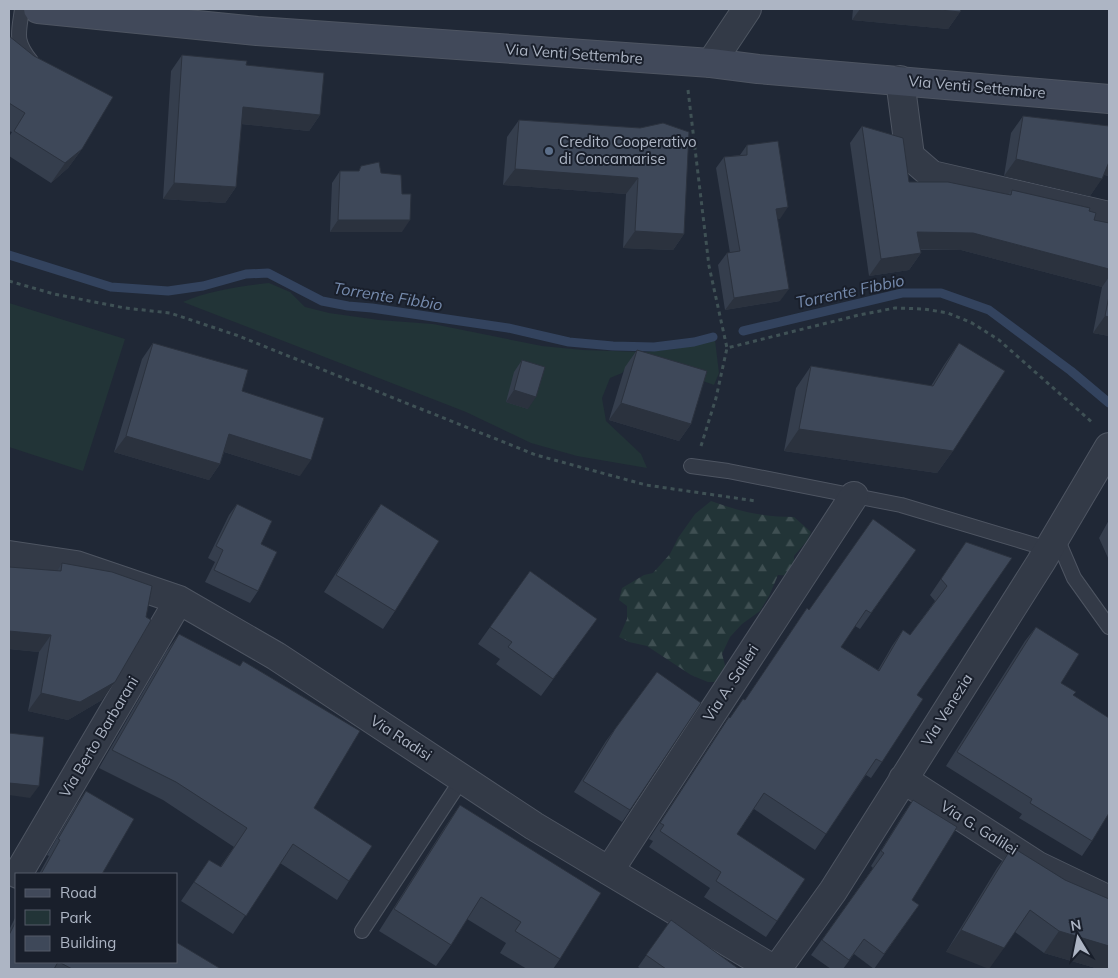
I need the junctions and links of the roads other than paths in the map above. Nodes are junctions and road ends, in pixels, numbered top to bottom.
1 (38, 9) edge
2 (746, 9) edge
3 (711, 63) junction
4 (37, 68) edge
5 (900, 80) junction
6 (1109, 99) edge
7 (1109, 216) edge
8 (1105, 438) edge
9 (691, 466) road end
10 (854, 496) junction
11 (1052, 542) junction
12 (9, 555) edge
13 (179, 600) junction
14 (1109, 627) edge
15 (462, 779) junction
16 (903, 779) junction
17 (609, 871) junction
18 (19, 873) edge
19 (1109, 900) edge
20 (362, 931) dead end
21 (775, 969) edge

1 - 3 main road, Via Venti Settembre
1 - 4 lane
2 - 3 street
3 - 5 main road, Via Venti Settembre
5 - 6 main road, Via Venti Settembre
5 - 7 street
8 - 11 street, Via Venezia
9 - 10 lane
10 - 11 lane
10 - 17 street, Via A. Salieri
11 - 14 lane
11 - 16 street, Via Venezia
12 - 13 street, Via Radisi
13 - 15 street, Via Radisi
13 - 18 street, Via Berto Barbarani
15 - 17 street, Via Radisi
15 - 20 lane
16 - 19 street, Via G. Galilei
16 - 21 street, Via Venezia
17 - 21 street, Via Radisi

